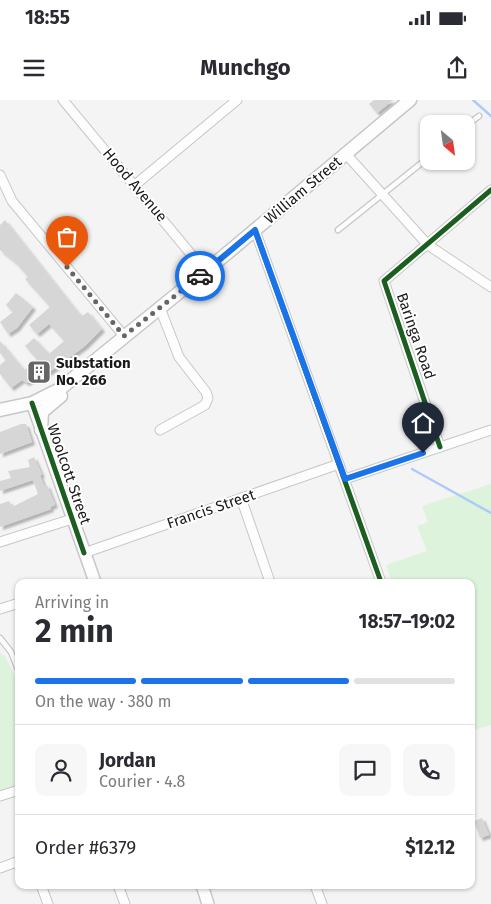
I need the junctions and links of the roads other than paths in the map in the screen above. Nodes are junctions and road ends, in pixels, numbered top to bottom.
1 (63, 100) edge
2 (237, 100) edge
3 (410, 100) edge
4 (479, 116) dead end
5 (475, 119) edge
6 (346, 154) junction
7 (420, 163) edge
8 (0, 175) edge
9 (135, 185) junction
10 (491, 190) edge
11 (381, 195) junction
12 (255, 230) junction
13 (338, 230) dead end
14 (428, 245) junction
15 (205, 271) junction
16 (491, 287) edge
17 (160, 308) junction
18 (124, 336) junction
19 (82, 372) junction
20 (32, 403) junction
21 (0, 410) edge
22 (40, 430) junction
23 (160, 430) dead end
24 (491, 430) edge
25 (440, 447) junction
26 (339, 464) junction
27 (345, 479) junction
28 (241, 498) junction
29 (72, 519) junction
30 (0, 542) edge
31 (84, 553) junction
32 (90, 579) edge
33 (269, 579) edge
34 (381, 579) edge
35 (15, 604) edge
36 (0, 609) edge
37 (0, 638) edge
38 (15, 661) edge
39 (15, 791) edge
40 (0, 796) edge
41 (15, 862) edge
42 (0, 868) edge
43 (43, 889) edge
44 (119, 889) edge
45 (203, 889) edge
46 (316, 889) edge
47 (48, 904) edge
48 (125, 904) edge
49 (208, 904) edge
50 (322, 904) edge

1 - 9 street, Hood Avenue
2 - 9 street
3 - 6 main road, William Street
4 - 5 lane
6 - 11 street
6 - 12 main road, William Street
7 - 11 lane
8 - 18 street
9 - 15 street, Hood Avenue
10 - 14 street, Baringa Road
11 - 13 lane
11 - 14 street
12 - 15 main road, William Street
12 - 26 street
14 - 16 street
14 - 25 street, Baringa Road
15 - 17 main road, William Street
17 - 18 main road, William Street
17 - 23 street
18 - 19 main road, William Street
19 - 20 main road, William Street
19 - 22 main road
20 - 21 main road, William Street
20 - 22 street, Woolcott Street
22 - 29 street, Woolcott Street
24 - 25 street
25 - 27 street
26 - 27 street
26 - 28 street, Francis Street
27 - 34 street
28 - 31 street, Francis Street
28 - 33 street
29 - 30 street
29 - 31 street, Woolcott Street
31 - 32 street, Woolcott Street
35 - 36 street
37 - 38 lane
39 - 40 street
41 - 42 street
43 - 47 street
44 - 48 street
45 - 49 street
46 - 50 street

